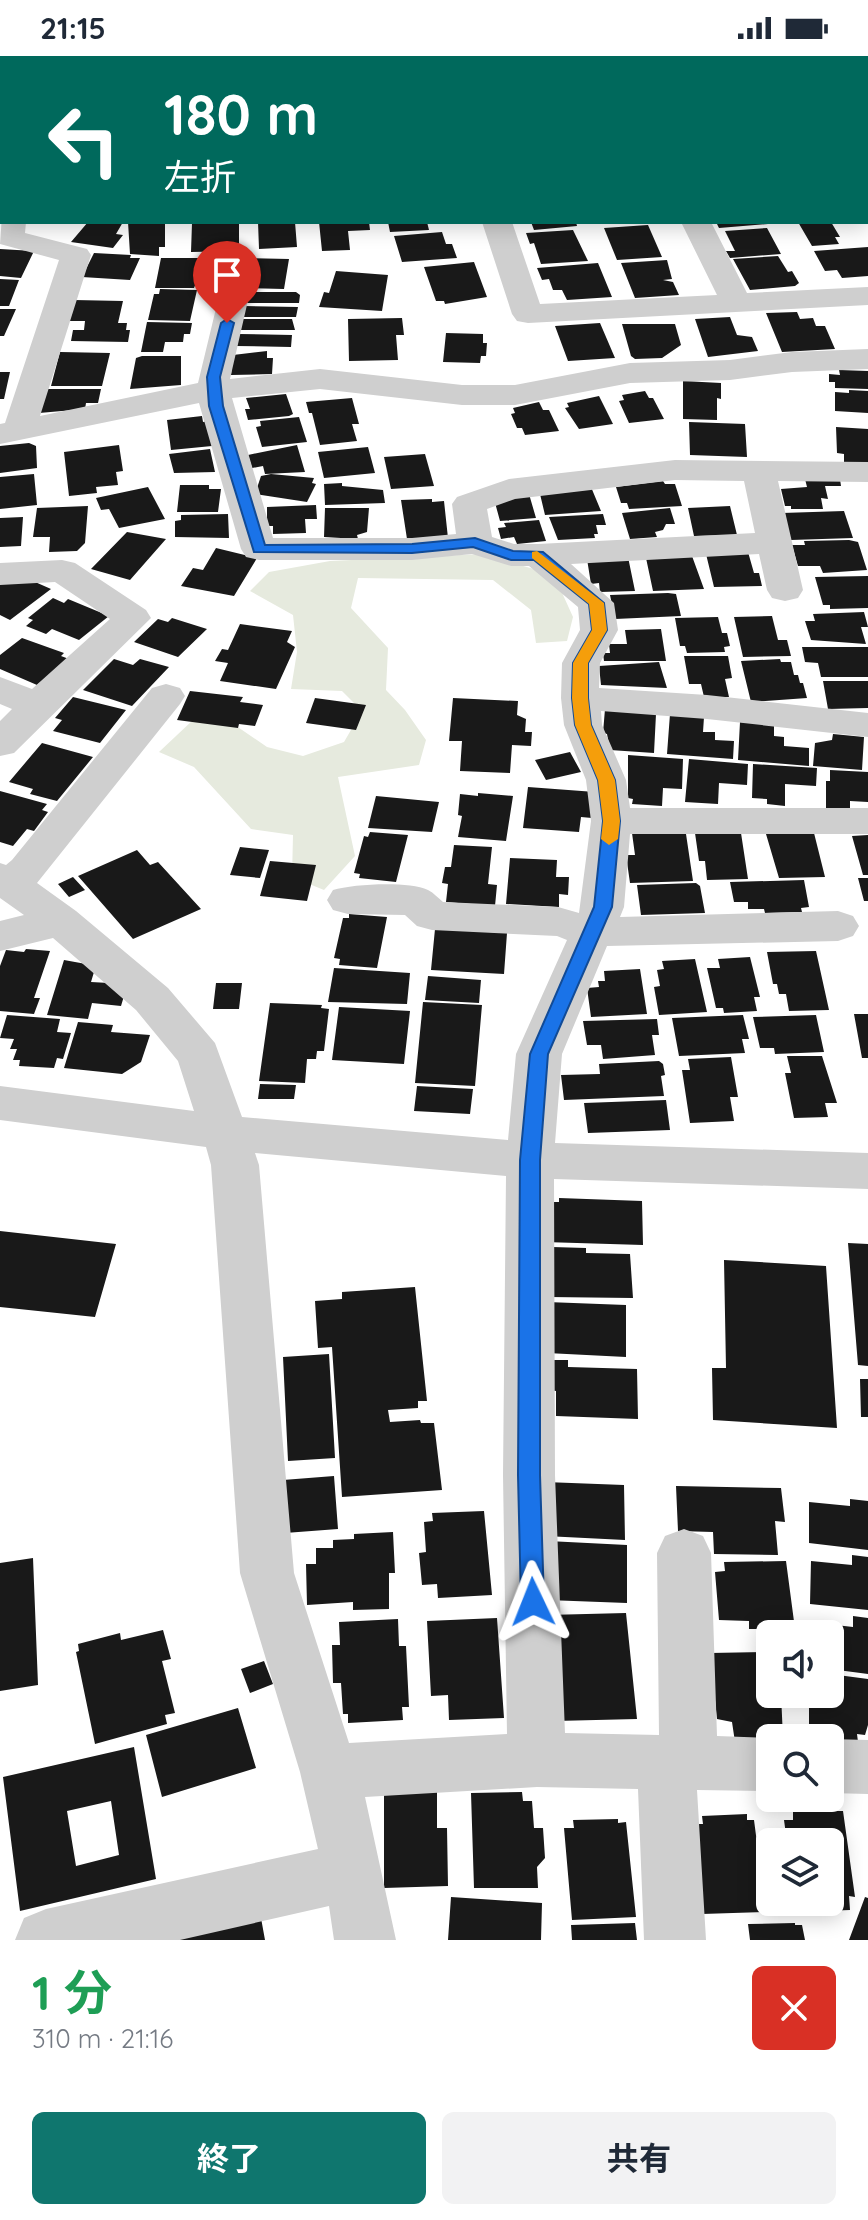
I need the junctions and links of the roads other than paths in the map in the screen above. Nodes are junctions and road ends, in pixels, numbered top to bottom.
1 (11, 224) edge
2 (498, 224) edge
3 (697, 224) edge
4 (234, 296) dead end
5 (868, 296) edge
6 (736, 302) junction
7 (868, 359) edge
8 (214, 390) junction
9 (10, 432) edge
10 (759, 472) junction
11 (868, 472) edge
12 (475, 543) junction
13 (773, 543) junction
14 (538, 555) junction
15 (0, 574) edge
16 (785, 590) dead end
17 (0, 689) edge
18 (166, 696) dead end
19 (580, 698) junction
20 (37, 706) junction
21 (868, 725) edge
22 (0, 744) edge
23 (611, 821) junction
24 (868, 821) edge
25 (6, 879) edge
26 (348, 900) dead end
27 (61, 921) junction
28 (838, 926) dead end
29 (591, 932) junction
30 (0, 936) edge
31 (0, 1103) edge
32 (221, 1131) junction
33 (530, 1160) junction
34 (868, 1171) edge
35 (684, 1553) dead end
36 (537, 1760) junction
37 (678, 1762) junction
38 (756, 1764) edge
39 (844, 1766) edge
40 (868, 1767) edge
41 (329, 1772) junction
42 (353, 1871) junction
43 (46, 1940) edge
44 (365, 1940) edge
45 (675, 1940) edge

1 - 9 street
2 - 6 street
3 - 6 street
4 - 8 street
5 - 6 street
7 - 8 street
8 - 9 street
8 - 12 street
10 - 11 street
10 - 12 street
10 - 13 street
12 - 14 street
13 - 14 street
13 - 16 street
14 - 19 street
15 - 20 street
17 - 20 street
18 - 25 street
19 - 21 street
19 - 23 street
20 - 22 street
23 - 24 street
23 - 29 street
25 - 27 street
26 - 29 street
27 - 30 street
27 - 32 street
28 - 29 street
29 - 33 street
31 - 32 street
32 - 33 street
32 - 41 street
33 - 34 street
33 - 36 street
35 - 37 street
36 - 37 street
36 - 41 street
37 - 38 street
37 - 45 street
39 - 40 street
41 - 42 street
42 - 43 street
42 - 44 street

